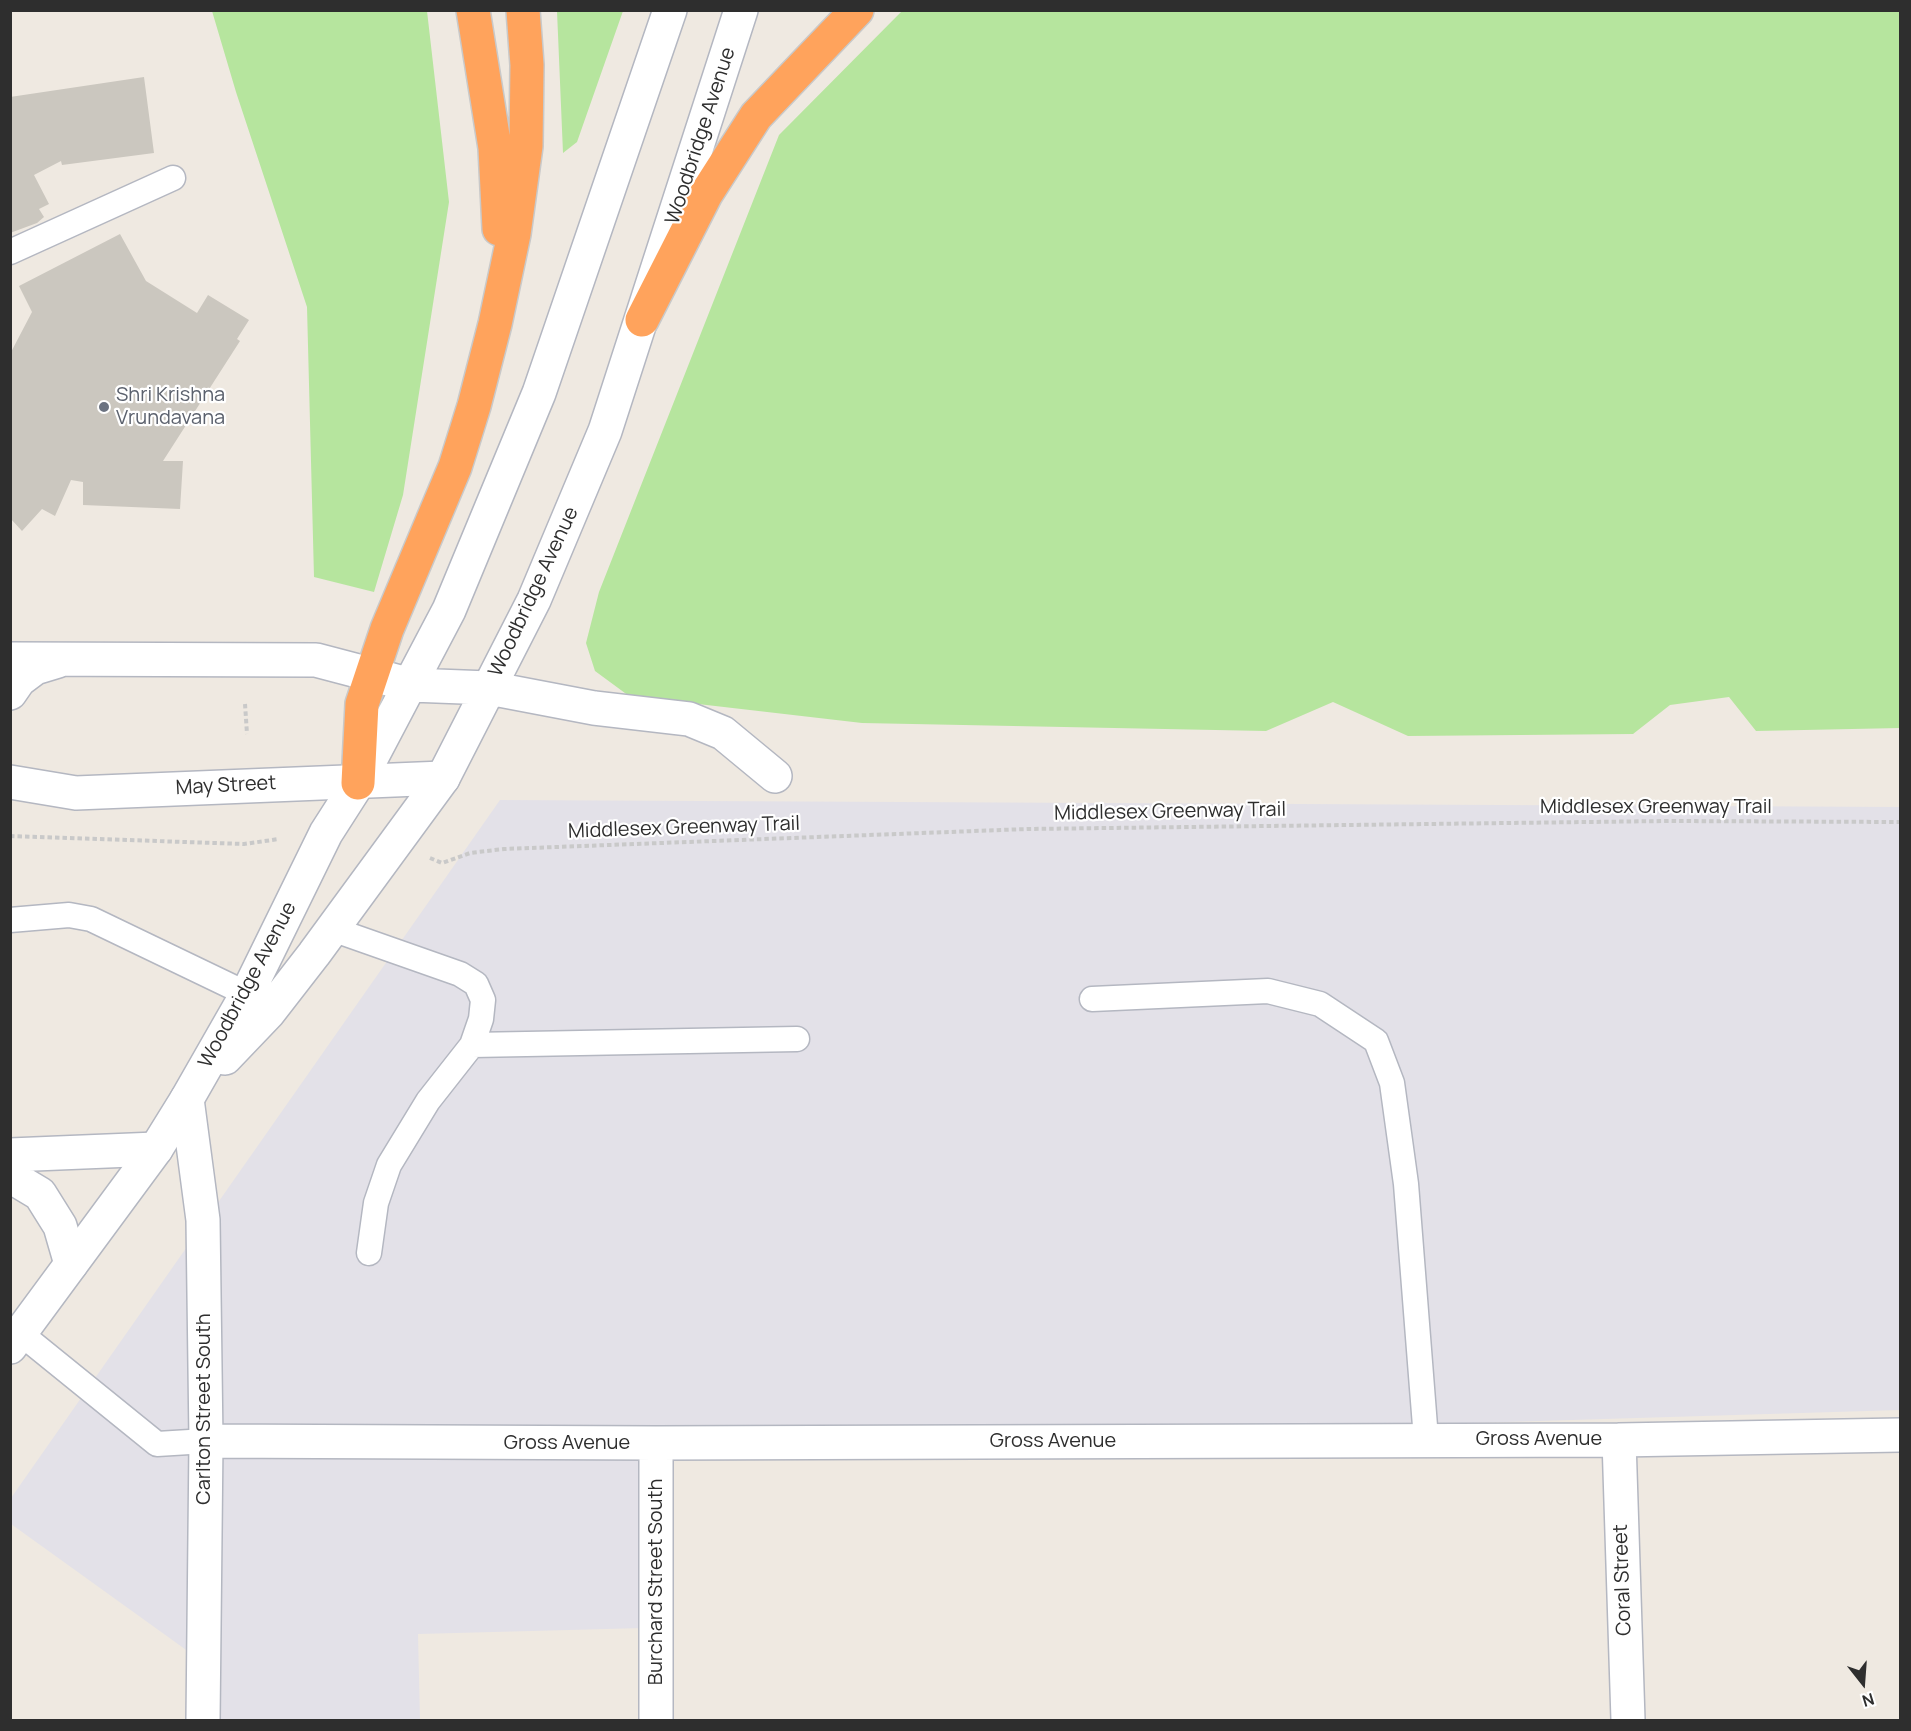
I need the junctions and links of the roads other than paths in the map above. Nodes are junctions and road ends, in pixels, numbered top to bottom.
1 (473, 10) edge
2 (523, 10) edge
3 (670, 10) edge
4 (741, 10) edge
5 (857, 10) edge
6 (173, 178) dead end
7 (10, 252) edge
8 (642, 320) junction
9 (495, 324) junction
10 (75, 657) junction
11 (10, 659) edge
12 (371, 675) junction
13 (411, 685) junction
14 (489, 687) junction
15 (10, 693) edge
16 (10, 759) edge
17 (775, 776) dead end
18 (443, 778) junction
19 (358, 783) junction
20 (20, 784) edge
21 (10, 920) edge
22 (332, 929) junction
23 (247, 994) junction
24 (1092, 999) dead end
25 (797, 1039) dead end
26 (472, 1045) junction
27 (187, 1099) junction
28 (156, 1149) junction
29 (10, 1155) edge
30 (10, 1176) edge
31 (369, 1253) dead end
32 (71, 1264) junction
33 (15, 1340) edge
34 (1900, 1435) edge
35 (1426, 1439) junction
36 (1619, 1440) junction
37 (206, 1441) junction
38 (656, 1443) junction
39 (202, 1720) edge
40 (656, 1720) edge
41 (1628, 1720) edge

1 - 9 highway
2 - 9 highway
3 - 13 street, Woodbridge Avenue
4 - 8 street, Woodbridge Avenue
5 - 8 highway
6 - 7 lane
8 - 14 street, Woodbridge Avenue
9 - 12 highway
10 - 11 street
10 - 12 street
10 - 15 street
12 - 13 street
12 - 19 highway
13 - 14 street
13 - 19 street, Woodbridge Avenue
14 - 17 street
14 - 18 street, Woodbridge Avenue
16 - 20 street
18 - 19 street, May Street
18 - 22 street, Woodbridge Avenue
19 - 20 street, May Street
19 - 23 street, Woodbridge Avenue
21 - 23 lane
22 - 26 lane
22 - 27 street, Woodbridge Avenue
23 - 27 street, Woodbridge Avenue
24 - 35 lane
25 - 26 lane
26 - 31 lane
27 - 28 street, Woodbridge Avenue
27 - 37 street, Carlton Street South
28 - 29 street
28 - 32 street, Woodbridge Avenue
30 - 32 street
32 - 33 street, Woodbridge Avenue
33 - 37 lane
34 - 36 street, Gross Avenue
35 - 36 street, Gross Avenue
35 - 38 street, Gross Avenue
36 - 41 street, Coral Street
37 - 38 street, Gross Avenue
37 - 39 street, Carlton Street South
38 - 40 street, Burchard Street South

